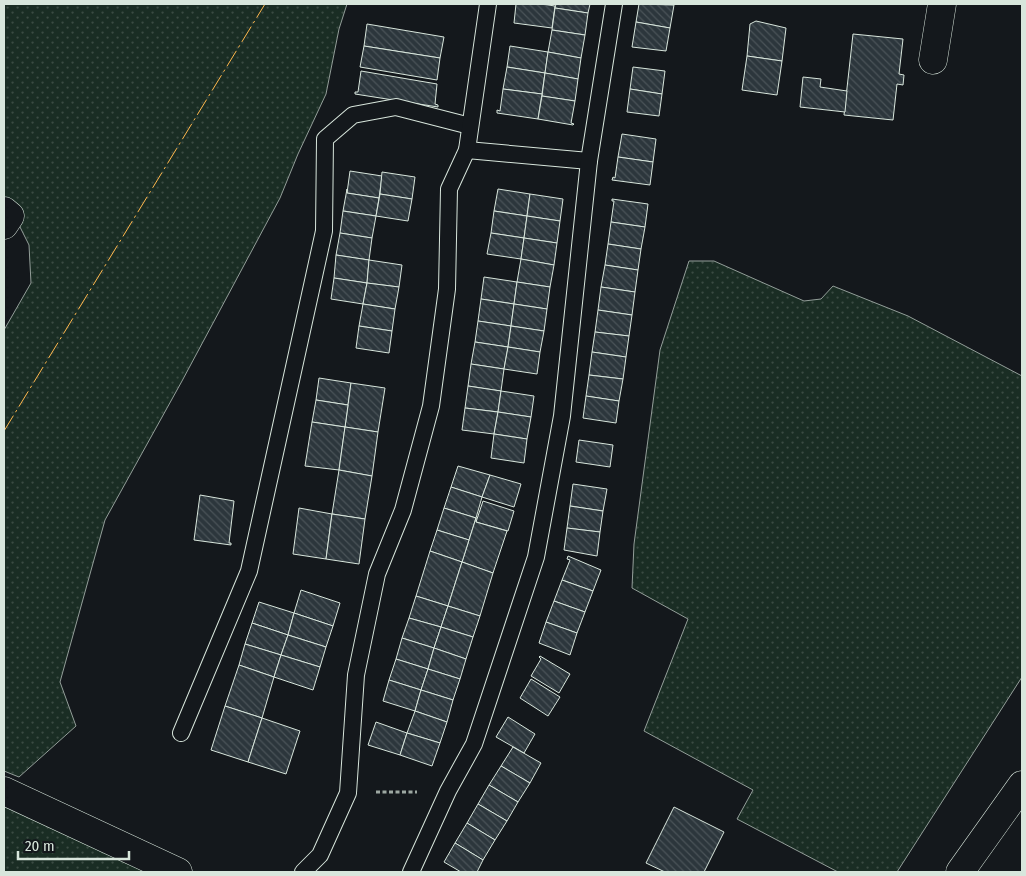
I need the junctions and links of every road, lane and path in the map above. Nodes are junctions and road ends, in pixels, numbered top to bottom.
1 (488, 4) edge
2 (614, 4) edge
3 (942, 4) edge
4 (933, 60) dead end
5 (470, 126) junction
6 (467, 150) junction
7 (589, 161) junction
8 (181, 732) dead end
9 (1022, 785) edge
10 (448, 791) junction
11 (4, 792) edge
12 (348, 793) junction
13 (178, 872) edge
14 (303, 872) edge
15 (411, 872) edge
16 (960, 872) edge

1 - 5 lane
2 - 7 lane
3 - 4 street
5 - 6 lane
5 - 8 lane
6 - 7 lane
6 - 12 lane
7 - 10 lane
9 - 16 street
10 - 12 path
10 - 15 lane
11 - 13 street
12 - 14 lane

